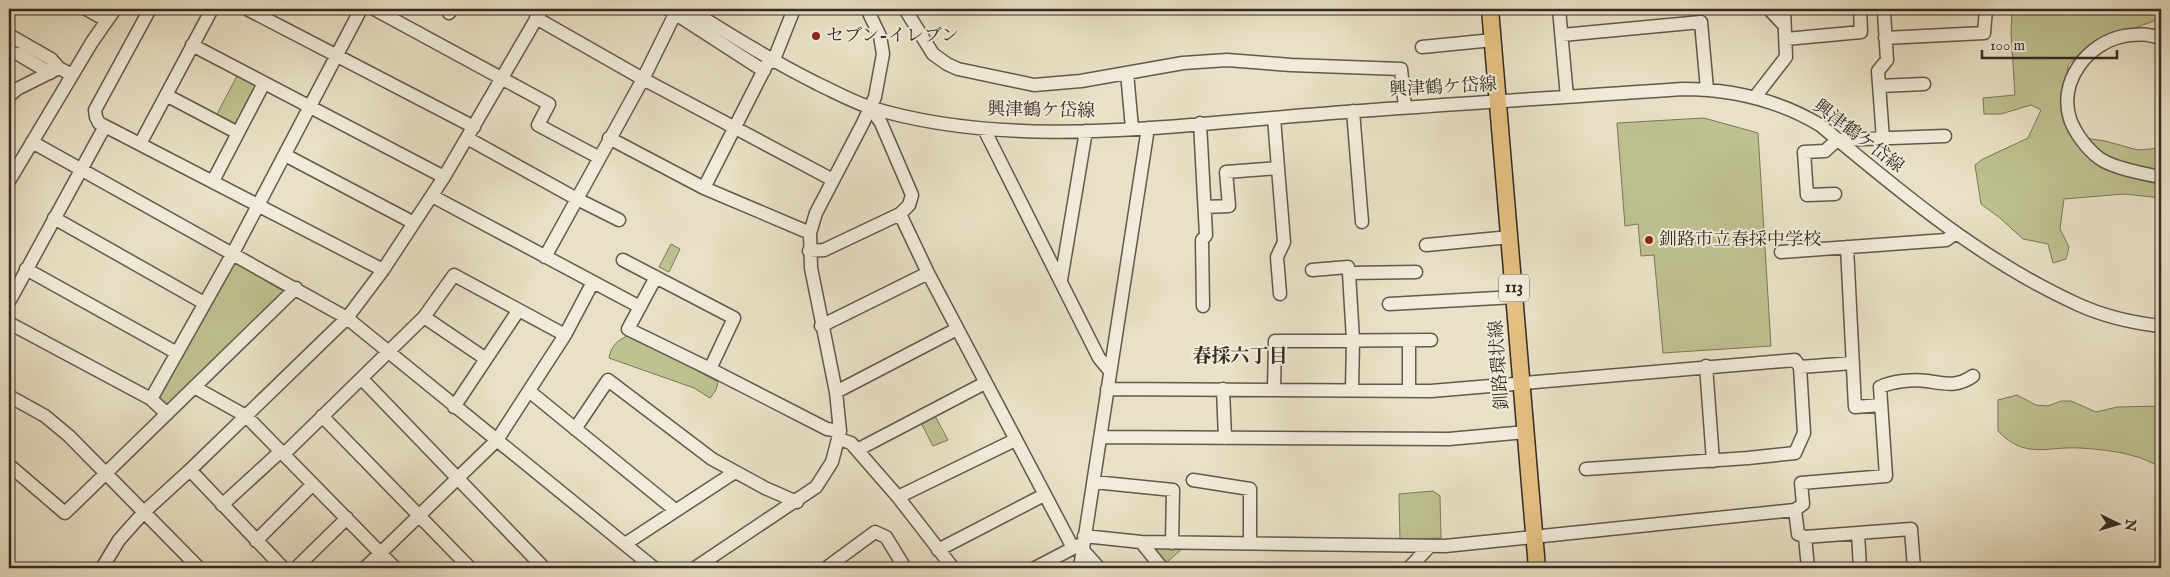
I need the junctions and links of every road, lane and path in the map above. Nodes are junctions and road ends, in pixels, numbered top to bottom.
1 (86, 9) edge
2 (115, 9) edge
3 (150, 9) edge
4 (212, 9) edge
5 (247, 9) edge
6 (361, 9) edge
7 (374, 9) edge
8 (689, 9) edge
9 (794, 9) edge
10 (905, 9) edge
11 (1490, 9) edge
12 (1559, 9) edge
13 (1769, 9) edge
14 (1784, 9) edge
15 (1860, 9) edge
16 (1887, 9) edge
17 (1986, 9) edge
18 (871, 10) edge
19 (672, 11) edge
20 (539, 13) edge
21 (106, 20) junction
22 (1784, 25) junction
23 (9, 35) edge
24 (1562, 35) junction
25 (1885, 38) junction
26 (1786, 39) junction
27 (2161, 39) edge
28 (1493, 40) junction
29 (192, 45) junction
30 (1422, 47) dead end
31 (9, 53) edge
32 (337, 57) junction
33 (769, 64) junction
34 (55, 70) junction
35 (1127, 72) junction
36 (72, 75) junction
37 (502, 77) junction
38 (643, 79) junction
39 (264, 83) junction
40 (1924, 84) dead end
41 (1879, 86) junction
42 (1707, 89) junction
43 (166, 95) junction
44 (9, 96) edge
45 (1567, 97) junction
46 (1755, 97) junction
47 (1499, 102) junction
48 (310, 107) junction
49 (1405, 107) junction
50 (871, 108) junction
51 (1353, 111) junction
52 (1274, 118) junction
53 (1200, 124) junction
54 (105, 126) junction
55 (734, 128) junction
56 (1132, 128) junction
57 (1148, 128) junction
58 (984, 129) junction
59 (1086, 131) junction
60 (471, 133) junction
61 (238, 134) junction
62 (1945, 136) dead end
63 (609, 138) junction
64 (1883, 139) junction
65 (1838, 140) junction
66 (32, 142) junction
67 (140, 144) junction
68 (284, 155) junction
69 (598, 158) junction
70 (81, 168) junction
71 (1278, 168) junction
72 (444, 177) junction
73 (2161, 178) edge
74 (833, 180) junction
75 (9, 181) edge
76 (213, 181) junction
77 (704, 188) junction
78 (1835, 194) dead end
79 (432, 196) junction
80 (577, 199) junction
81 (258, 205) junction
82 (1205, 207) junction
83 (900, 214) junction
84 (54, 218) junction
85 (619, 220) dead end
86 (1362, 222) dead end
87 (414, 223) junction
88 (1956, 232) junction
89 (810, 233) junction
90 (1510, 237) junction
91 (1426, 244) dead end
92 (1847, 247) junction
93 (809, 251) junction
94 (1781, 252) dead end
95 (233, 253) junction
96 (545, 257) junction
97 (623, 260) dead end
98 (26, 269) junction
99 (383, 270) junction
100 (1312, 270) dead end
101 (1416, 272) dead end
102 (928, 273) junction
103 (1349, 273) junction
104 (656, 277) junction
105 (1061, 280) junction
106 (593, 282) junction
107 (296, 288) junction
108 (1280, 294) dead end
109 (1515, 297) junction
110 (9, 302) edge
111 (204, 303) junction
112 (1389, 304) dead end
113 (1203, 306) dead end
114 (640, 307) junction
115 (518, 311) junction
116 (424, 317) junction
117 (347, 318) junction
118 (9, 323) edge
119 (821, 326) junction
120 (2161, 326) edge
121 (958, 329) junction
122 (565, 335) junction
123 (1353, 340) junction
124 (1431, 340) dead end
125 (1410, 341) junction
126 (177, 353) junction
127 (390, 353) junction
128 (486, 359) junction
129 (1853, 363) junction
130 (1706, 366) junction
131 (1800, 367) junction
132 (710, 369) junction
133 (1109, 370) junction
134 (1973, 376) dead end
135 (362, 379) junction
136 (985, 383) junction
137 (1522, 384) junction
138 (194, 387) junction
139 (1107, 389) junction
140 (1223, 389) junction
141 (1274, 390) junction
142 (1352, 390) junction
143 (1409, 390) junction
144 (529, 391) junction
145 (836, 392) junction
146 (9, 396) edge
147 (151, 399) junction
148 (1882, 405) junction
149 (454, 406) junction
150 (166, 414) junction
151 (246, 416) junction
152 (322, 416) junction
153 (575, 428) junction
154 (1526, 432) junction
155 (839, 435) junction
156 (1100, 437) junction
157 (1225, 438) junction
158 (497, 440) junction
159 (1015, 440) junction
160 (857, 450) junction
161 (283, 453) junction
162 (1713, 461) junction
163 (9, 465) edge
164 (1586, 469) dead end
165 (190, 470) junction
166 (107, 472) junction
167 (735, 472) junction
168 (458, 478) junction
169 (1193, 480) dead end
170 (1094, 482) junction
171 (313, 484) junction
172 (1044, 495) junction
173 (898, 497) junction
174 (796, 502) junction
175 (222, 505) junction
176 (675, 510) junction
177 (1795, 510) junction
178 (144, 512) junction
179 (420, 517) junction
180 (347, 518) junction
181 (1858, 533) junction
182 (1805, 536) junction
183 (1535, 538) junction
184 (256, 541) junction
185 (1140, 542) junction
186 (1172, 542) junction
187 (1250, 543) junction
188 (626, 544) junction
189 (1081, 544) junction
190 (1430, 546) junction
191 (938, 550) junction
192 (381, 553) junction
193 (107, 566) edge
194 (199, 568) edge
195 (283, 568) edge
196 (296, 568) edge
197 (365, 568) edge
198 (395, 568) edge
199 (470, 568) edge
200 (544, 568) edge
201 (654, 568) edge
202 (695, 568) edge
203 (826, 568) edge
204 (905, 568) edge
205 (954, 568) edge
206 (1035, 568) edge
207 (1080, 568) edge
208 (1099, 568) edge
209 (1162, 568) edge
210 (1409, 568) edge
211 (1537, 568) edge
212 (1808, 568) edge
213 (1860, 568) edge
214 (1914, 568) edge

1 - 21 street
2 - 21 street
3 - 54 street
4 - 29 street
5 - 32 street
6 - 32 street
7 - 37 street
8 - 33 street, 興津鶴ケ岱線
9 - 33 street
10 - 35 street
11 - 28 main road, 釧路環状線 / 113
12 - 24 street
13 - 22 street
14 - 22 street
15 - 26 street
16 - 25 street
17 - 25 street
18 - 50 street
19 - 33 street
19 - 38 street
20 - 37 street
20 - 38 street
21 - 36 street
22 - 26 street
23 - 34 street
24 - 42 street
24 - 45 street
25 - 41 street
26 - 46 street
27 - 73 street
28 - 30 street
28 - 47 main road, 釧路環状線 / 113
29 - 39 street
29 - 43 street
31 - 34 street
32 - 48 street
32 - 60 street
33 - 50 street, 興津鶴ケ岱線
33 - 55 street
34 - 36 street
34 - 44 street
35 - 49 street
35 - 56 street
36 - 66 street
37 - 60 street
37 - 69 street
38 - 55 street
38 - 63 street
39 - 48 street
39 - 61 street
40 - 41 street
41 - 64 street
42 - 45 street, 興津鶴ケ岱線
42 - 46 street, 興津鶴ケ岱線
43 - 61 street
43 - 67 street
45 - 47 street, 興津鶴ケ岱線
46 - 65 street, 興津鶴ケ岱線
47 - 49 street, 興津鶴ケ岱線
47 - 90 main road, 釧路環状線 / 113
48 - 68 street
48 - 72 street
49 - 51 street, 興津鶴ケ岱線
50 - 58 street, 興津鶴ケ岱線
50 - 74 street
50 - 83 street
51 - 52 street, 興津鶴ケ岱線
51 - 86 street
52 - 53 street, 興津鶴ケ岱線
52 - 71 street
53 - 57 street, 興津鶴ケ岱線
53 - 82 street
54 - 67 street
54 - 70 street
55 - 74 street
55 - 77 street
56 - 57 street, 興津鶴ケ岱線
56 - 59 street, 興津鶴ケ岱線
57 - 133 street
58 - 59 street, 興津鶴ケ岱線
58 - 105 street
59 - 105 street
60 - 72 street
60 - 80 street
61 - 76 street
62 - 64 street
63 - 69 street
63 - 77 street
64 - 65 street
65 - 78 street
65 - 88 street, 興津鶴ケ岱線
66 - 70 street
66 - 75 street
67 - 76 street
68 - 81 street
68 - 87 street
69 - 80 street
70 - 84 street
70 - 95 street
71 - 82 street
71 - 108 street
72 - 79 street
74 - 89 street
76 - 81 street
77 - 89 street
79 - 87 street
79 - 96 street
80 - 85 street
80 - 96 street
81 - 95 street
81 - 99 street
82 - 113 street
83 - 93 street
83 - 102 street
84 - 98 street
84 - 111 street
87 - 99 street
88 - 92 street
88 - 120 street, 興津鶴ケ岱線
89 - 93 street
90 - 91 street
90 - 109 main road, 釧路環状線 / 113
92 - 94 street
92 - 129 street
93 - 119 street
95 - 107 street
95 - 111 street
96 - 106 street
97 - 104 street
98 - 110 street
98 - 126 street
99 - 117 street
100 - 103 street
101 - 103 street
102 - 119 street
102 - 121 street
103 - 123 street
104 - 114 street
104 - 132 street
105 - 133 street
106 - 114 street
106 - 122 street
107 - 117 street
107 - 138 street
109 - 112 street
109 - 137 main road, 釧路環状線 / 113
111 - 126 street
114 - 132 street
115 - 116 street
115 - 122 street
115 - 128 street
116 - 127 street
116 - 128 street
117 - 127 street
117 - 151 street
118 - 147 street
119 - 145 street
121 - 136 street
121 - 145 street
122 - 144 street
123 - 125 street
123 - 141 street
123 - 142 street
124 - 125 street
125 - 143 street
126 - 147 street
127 - 135 street
127 - 149 street
128 - 149 street
129 - 131 street
129 - 148 street
130 - 131 street
130 - 137 street
130 - 162 street
131 - 162 street
132 - 155 street
133 - 139 street
134 - 148 street
135 - 152 street
135 - 168 street
136 - 159 street
136 - 160 street
137 - 143 street
137 - 154 main road, 釧路環状線 / 113
138 - 150 street
138 - 151 street
139 - 140 street
139 - 156 street
140 - 141 street
140 - 157 street
141 - 142 street
142 - 143 street
144 - 153 street
144 - 158 street
145 - 155 street
146 - 166 street
147 - 150 street
148 - 177 street
149 - 158 street
150 - 166 street
151 - 161 street
151 - 165 street
152 - 161 street
152 - 179 street
153 - 167 street
153 - 176 street
154 - 157 street
154 - 183 main road, 釧路環状線 / 113
155 - 160 street
155 - 174 street
156 - 157 street
156 - 170 street
158 - 168 street
158 - 188 street
159 - 172 street
159 - 173 street
160 - 173 street
161 - 171 street
161 - 175 street
162 - 164 street
163 - 166 street
165 - 175 street
165 - 178 street
166 - 178 street
167 - 174 street
167 - 176 street
168 - 179 street
168 - 200 street
169 - 187 street
170 - 186 street
170 - 189 street
171 - 180 street
171 - 184 street
172 - 189 street
172 - 191 street
173 - 191 street
174 - 202 street
175 - 184 street
176 - 188 street
177 - 182 street
177 - 183 street
178 - 193 street
178 - 194 street
179 - 192 street
179 - 199 street
180 - 192 street
180 - 196 street
181 - 182 street
181 - 213 street
181 - 214 street
182 - 212 street
183 - 190 street
183 - 211 main road, 釧路環状線 / 113
184 - 195 street
185 - 186 street
185 - 189 street
185 - 209 street
186 - 187 street
187 - 190 street
188 - 201 street
189 - 206 street
189 - 207 street
189 - 208 street
190 - 210 street
191 - 205 street
192 - 197 street
192 - 198 street
203 - 204 street

